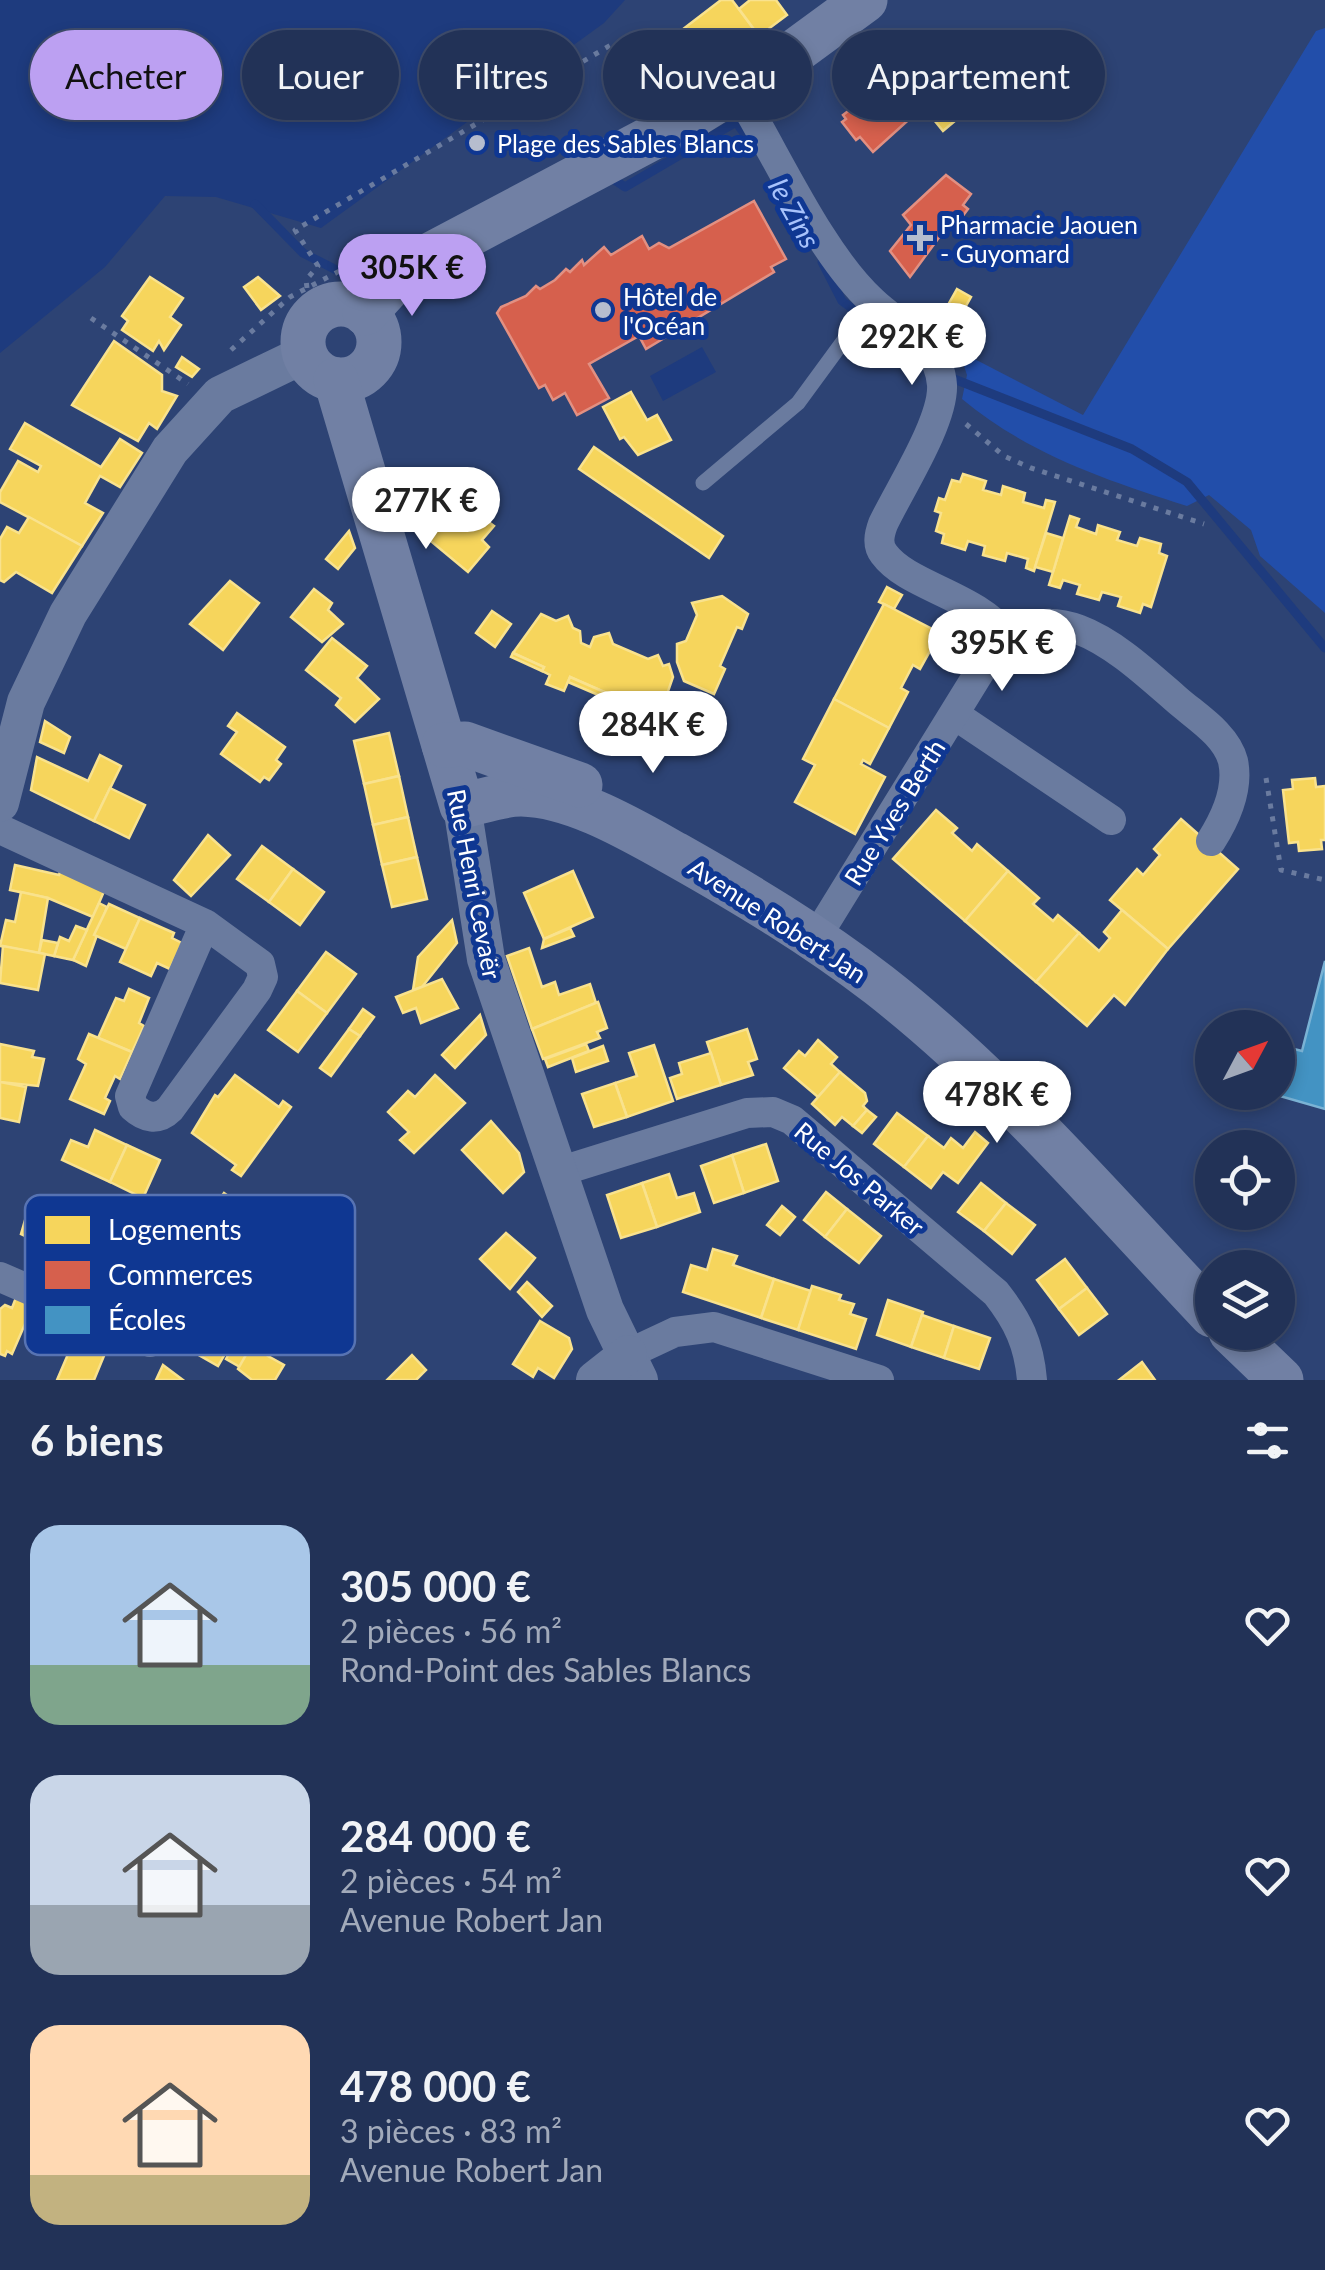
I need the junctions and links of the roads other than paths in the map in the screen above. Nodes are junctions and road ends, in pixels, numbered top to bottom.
1 (865, 0) edge
2 (812, 38) edge
3 (682, 120) edge
4 (756, 120) edge
5 (872, 302) junction
6 (320, 367) junction
7 (703, 483) dead end
8 (1008, 638) junction
9 (955, 716) junction
10 (444, 745) junction
11 (0, 803) edge
12 (462, 806) junction
13 (1111, 820) dead end
14 (0, 829) edge
15 (1211, 842) dead end
16 (205, 924) junction
17 (823, 926) junction
18 (558, 1172) junction
19 (1195, 1258) edge
20 (0, 1278) edge
21 (25, 1289) edge
22 (1195, 1297) edge
23 (1250, 1350) edge
24 (1286, 1350) edge
25 (633, 1367) edge
26 (596, 1380) edge
27 (879, 1380) edge
28 (1032, 1380) edge
29 (1282, 1380) edge
30 (1317, 1380) edge

1 - 2 main road
3 - 6 main road
4 - 5 street
5 - 7 lane
5 - 8 street
6 - 10 main road, Rue Henri Cevaër
6 - 11 street
8 - 9 street, Rue Yves Berth
8 - 15 street
9 - 13 street
9 - 17 street, Rue Yves Berth
10 - 12 main road, Rue Henri Cevaër
10 - 17 main road, Avenue Robert Jan
12 - 17 main road, Avenue Robert Jan
12 - 18 street, Rue Henri Cevaër
14 - 16 street
16 - 16 street
17 - 19 main road, Avenue Robert Jan
17 - 22 main road, Avenue Robert Jan
18 - 25 street, Rue Henri Cevaër
18 - 28 street, Rue Jos Parker
20 - 21 street
23 - 29 main road
24 - 30 main road
25 - 26 street
25 - 27 street

